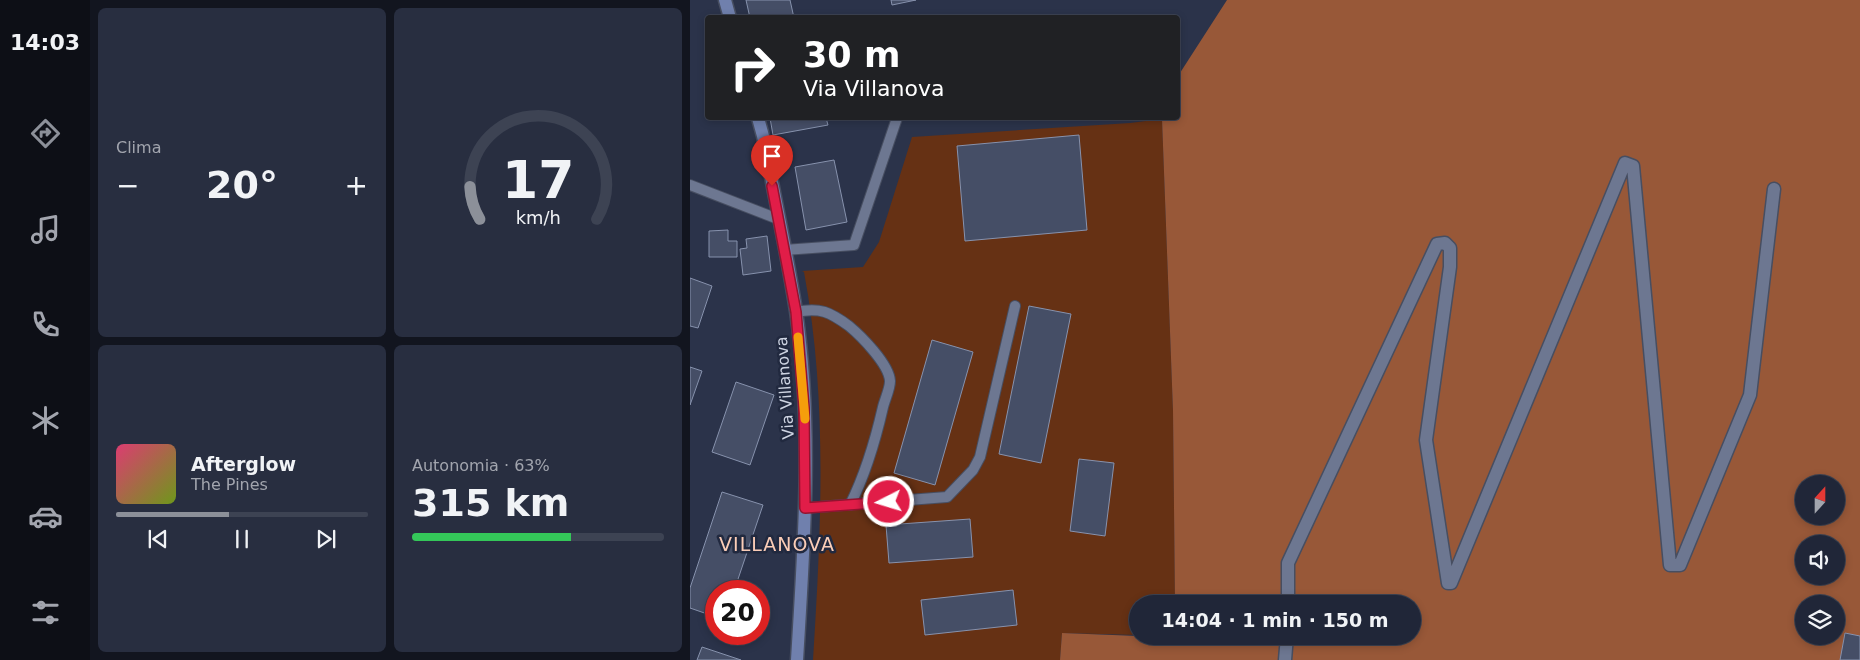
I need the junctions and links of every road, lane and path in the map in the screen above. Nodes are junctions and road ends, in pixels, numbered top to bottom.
1 (725, 0) edge
2 (729, 15) edge
3 (758, 120) edge
4 (896, 120) edge
5 (690, 185) edge
6 (1774, 189) dead end
7 (778, 219) junction
8 (784, 250) junction
9 (1015, 306) dead end
10 (796, 312) junction
11 (850, 506) junction
12 (805, 508) junction
13 (1288, 595) edge
14 (1286, 645) edge
15 (797, 660) edge
16 (1285, 660) edge

1 - 2 main road
3 - 7 main road, Via Villanova
4 - 8 lane
5 - 7 lane
6 - 13 street
7 - 8 main road, Via Villanova
8 - 10 main road, Via Villanova
9 - 11 lane
10 - 11 lane
10 - 12 main road, Via Villanova
11 - 12 lane
12 - 15 main road, Via Villanova
14 - 16 street

